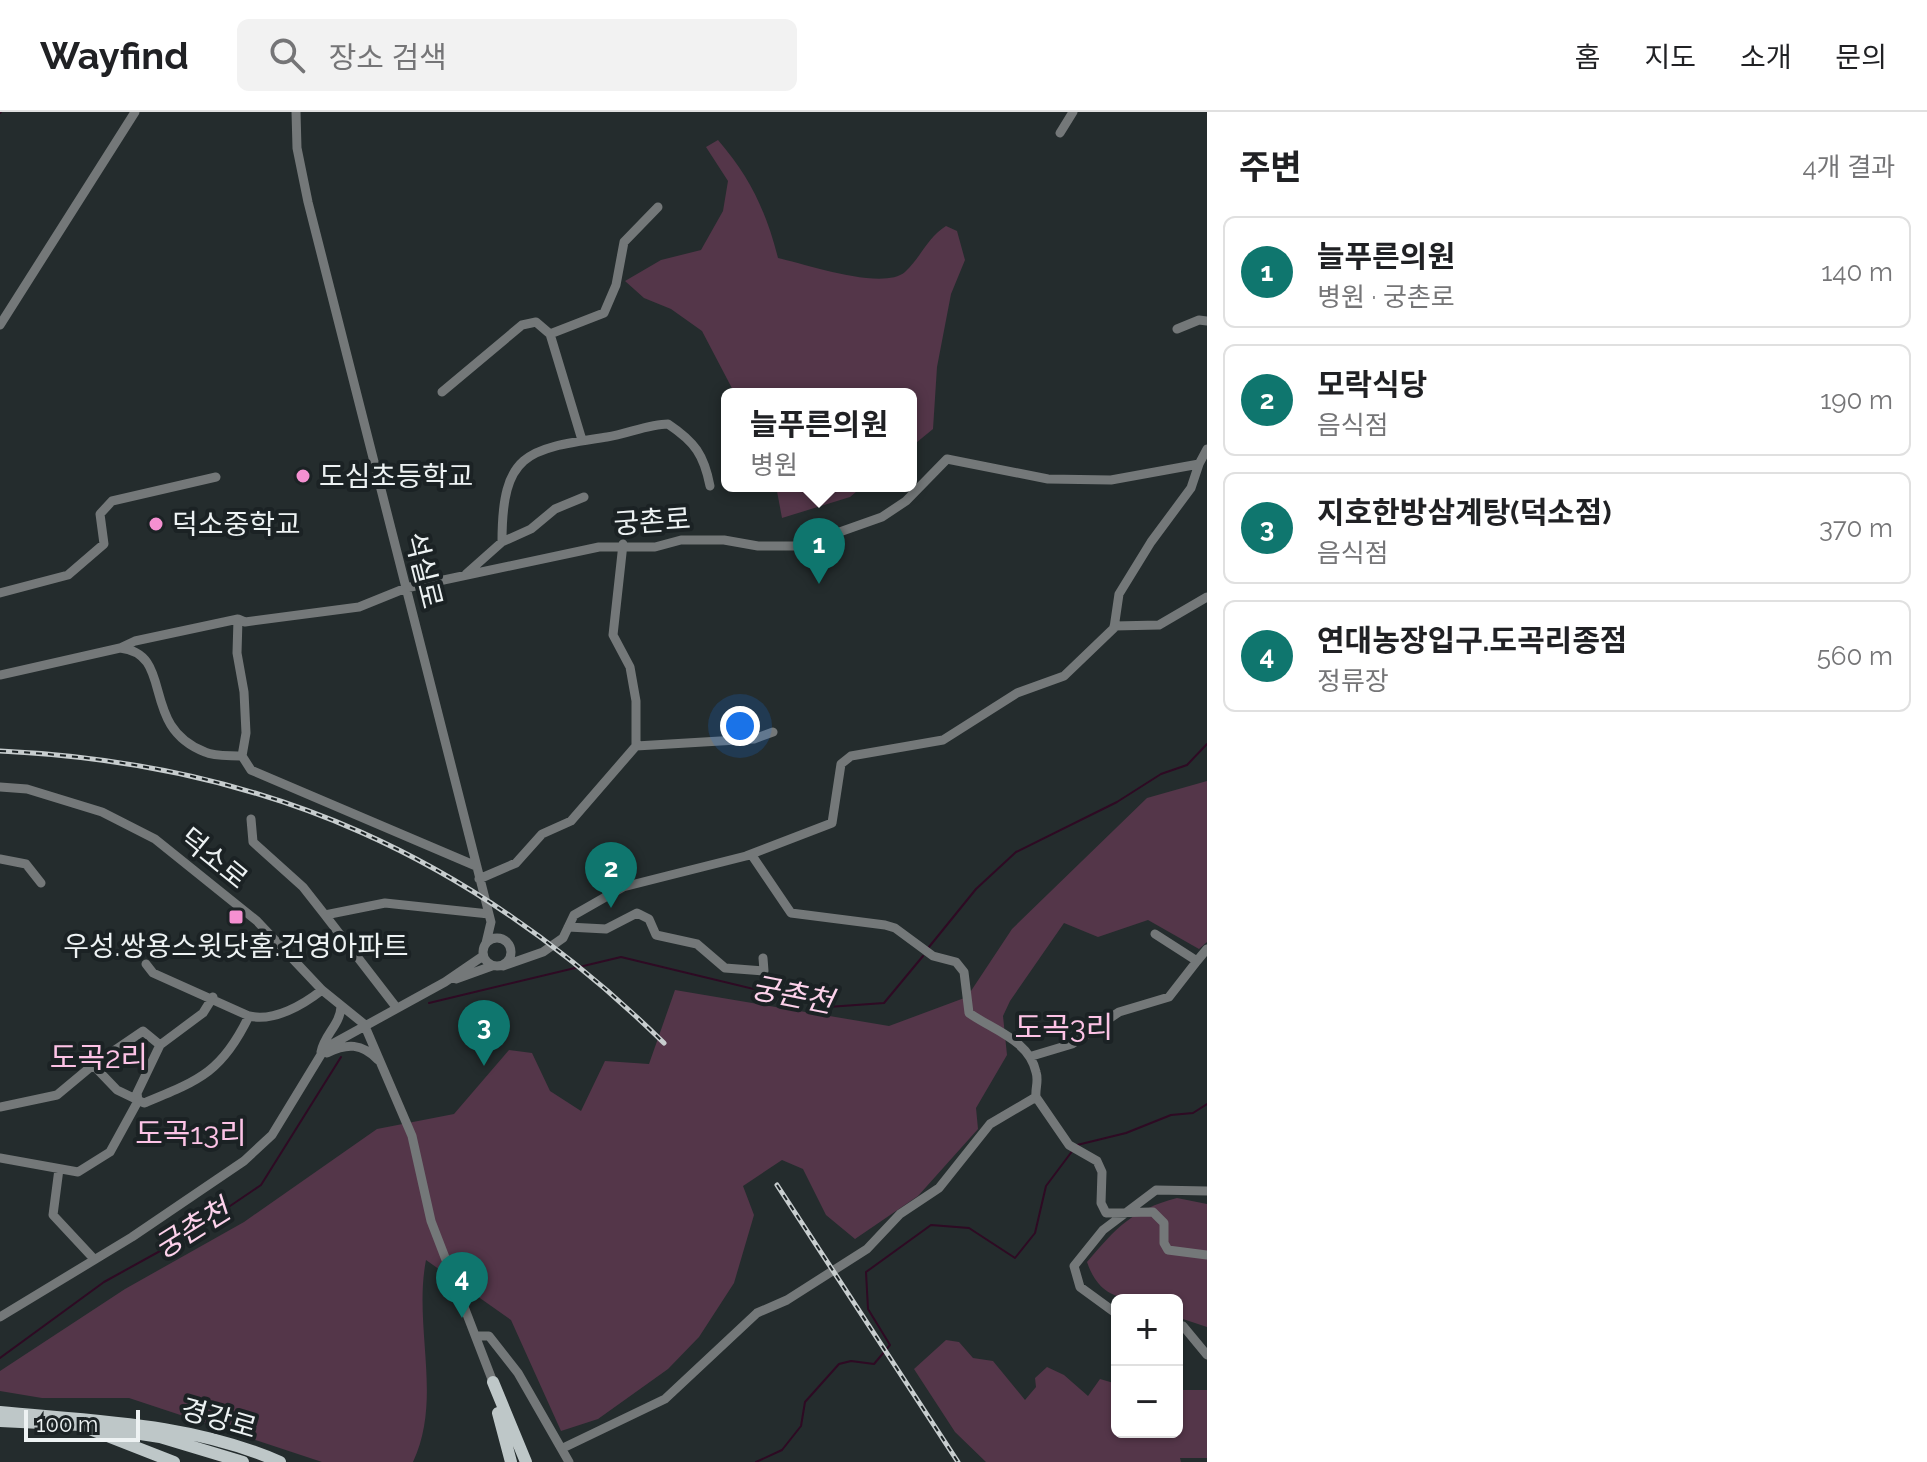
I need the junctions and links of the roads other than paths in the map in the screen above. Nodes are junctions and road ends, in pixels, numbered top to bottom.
1 (135, 112) edge
2 (296, 112) edge
3 (1073, 112) edge
4 (1060, 133) dead end
5 (658, 207) dead end
6 (1207, 321) edge
7 (0, 325) edge
8 (1177, 329) dead end
9 (550, 334) junction
10 (442, 392) dead end
11 (582, 440) junction
12 (1207, 449) edge
13 (1199, 464) junction
14 (216, 477) dead end
15 (710, 486) dead end
16 (917, 490) edge
17 (915, 492) edge
18 (584, 497) dead end
19 (502, 542) junction
20 (623, 544) junction
21 (463, 576) junction
22 (406, 588) junction
23 (0, 593) edge
24 (1207, 597) edge
25 (238, 619) junction
26 (1114, 626) junction
27 (120, 648) junction
28 (0, 675) edge
29 (773, 732) dead end
30 (636, 746) junction
31 (242, 756) junction
32 (0, 787) edge
33 (251, 819) dead end
34 (751, 854) junction
35 (0, 859) edge
36 (476, 866) junction
37 (479, 879) junction
38 (41, 883) dead end
39 (325, 915) junction
40 (490, 918) junction
41 (568, 927) junction
42 (1155, 934) dead end
43 (486, 943) junction
44 (507, 943) junction
45 (1207, 949) edge
46 (543, 952) junction
47 (483, 956) junction
48 (763, 958) dead end
49 (1197, 961) junction
50 (146, 964) dead end
51 (497, 966) junction
52 (445, 982) junction
53 (322, 990) junction
54 (213, 997) junction
55 (341, 1007) junction
56 (396, 1007) junction
57 (249, 1016) junction
58 (364, 1024) junction
59 (160, 1045) junction
60 (320, 1056) junction
61 (1032, 1056) junction
62 (93, 1065) junction
63 (382, 1065) junction
64 (1036, 1097) junction
65 (138, 1101) junction
66 (0, 1107) edge
67 (0, 1158) edge
68 (59, 1169) junction
69 (1207, 1191) edge
70 (1122, 1212) junction
71 (1207, 1255) edge
72 (94, 1259) junction
73 (1111, 1310) edge
74 (0, 1317) edge
75 (1183, 1326) edge
76 (476, 1336) junction
77 (1207, 1355) edge
78 (493, 1382) junction
79 (0, 1412) edge
80 (0, 1421) edge
81 (82, 1425) junction
82 (563, 1448) junction
83 (174, 1462) edge
84 (243, 1462) edge
85 (280, 1462) edge
86 (511, 1462) edge
87 (526, 1462) edge
88 (569, 1462) edge

1 - 7 street
2 - 22 street, 석실로
3 - 4 street
5 - 9 street
6 - 8 street
9 - 10 street
9 - 11 street
11 - 15 street
11 - 19 street
12 - 13 street
13 - 16 street, 궁촌로
13 - 26 street
14 - 23 street
17 - 20 street, 궁촌로
18 - 19 street
19 - 21 street
20 - 21 street, 궁촌로
20 - 30 street
21 - 22 street, 궁촌로
22 - 25 street, 궁촌로
22 - 36 street, 석실로
24 - 26 street
25 - 27 street, 궁촌로
25 - 31 street
26 - 34 street
27 - 28 street, 궁촌로
27 - 31 street
29 - 30 street
30 - 37 street
31 - 36 street
32 - 53 street, 덕소로
33 - 39 street
34 - 41 street
34 - 61 street
35 - 38 street
36 - 37 street, 석실로
37 - 40 street, 석실로
39 - 40 street
39 - 56 street
40 - 43 street, 석실로
40 - 44 street
41 - 46 street
41 - 48 street
42 - 49 street
43 - 44 street
43 - 47 street, 석실로
44 - 46 street
44 - 51 street
45 - 49 street
46 - 51 street
47 - 51 street
47 - 52 street
49 - 61 street
50 - 54 street
51 - 52 street
52 - 56 street
53 - 55 street, 덕소로
53 - 57 street
54 - 57 street
54 - 59 street
55 - 58 street, 덕소로
55 - 60 street
56 - 58 street
57 - 65 street
58 - 60 street
58 - 63 street
59 - 62 street
59 - 65 street
60 - 63 street
60 - 72 street
61 - 64 street
62 - 65 street
62 - 66 street
63 - 76 street
64 - 70 street
64 - 82 street
65 - 68 street
67 - 68 street
68 - 72 street
69 - 70 street
70 - 71 street
70 - 73 street
72 - 74 street
75 - 77 street
76 - 78 street
76 - 82 street
78 - 86 main road
78 - 87 main road
79 - 85 main road, 경강로
80 - 81 main road, 경강로
81 - 83 main road
81 - 84 main road, 경강로
82 - 88 street

